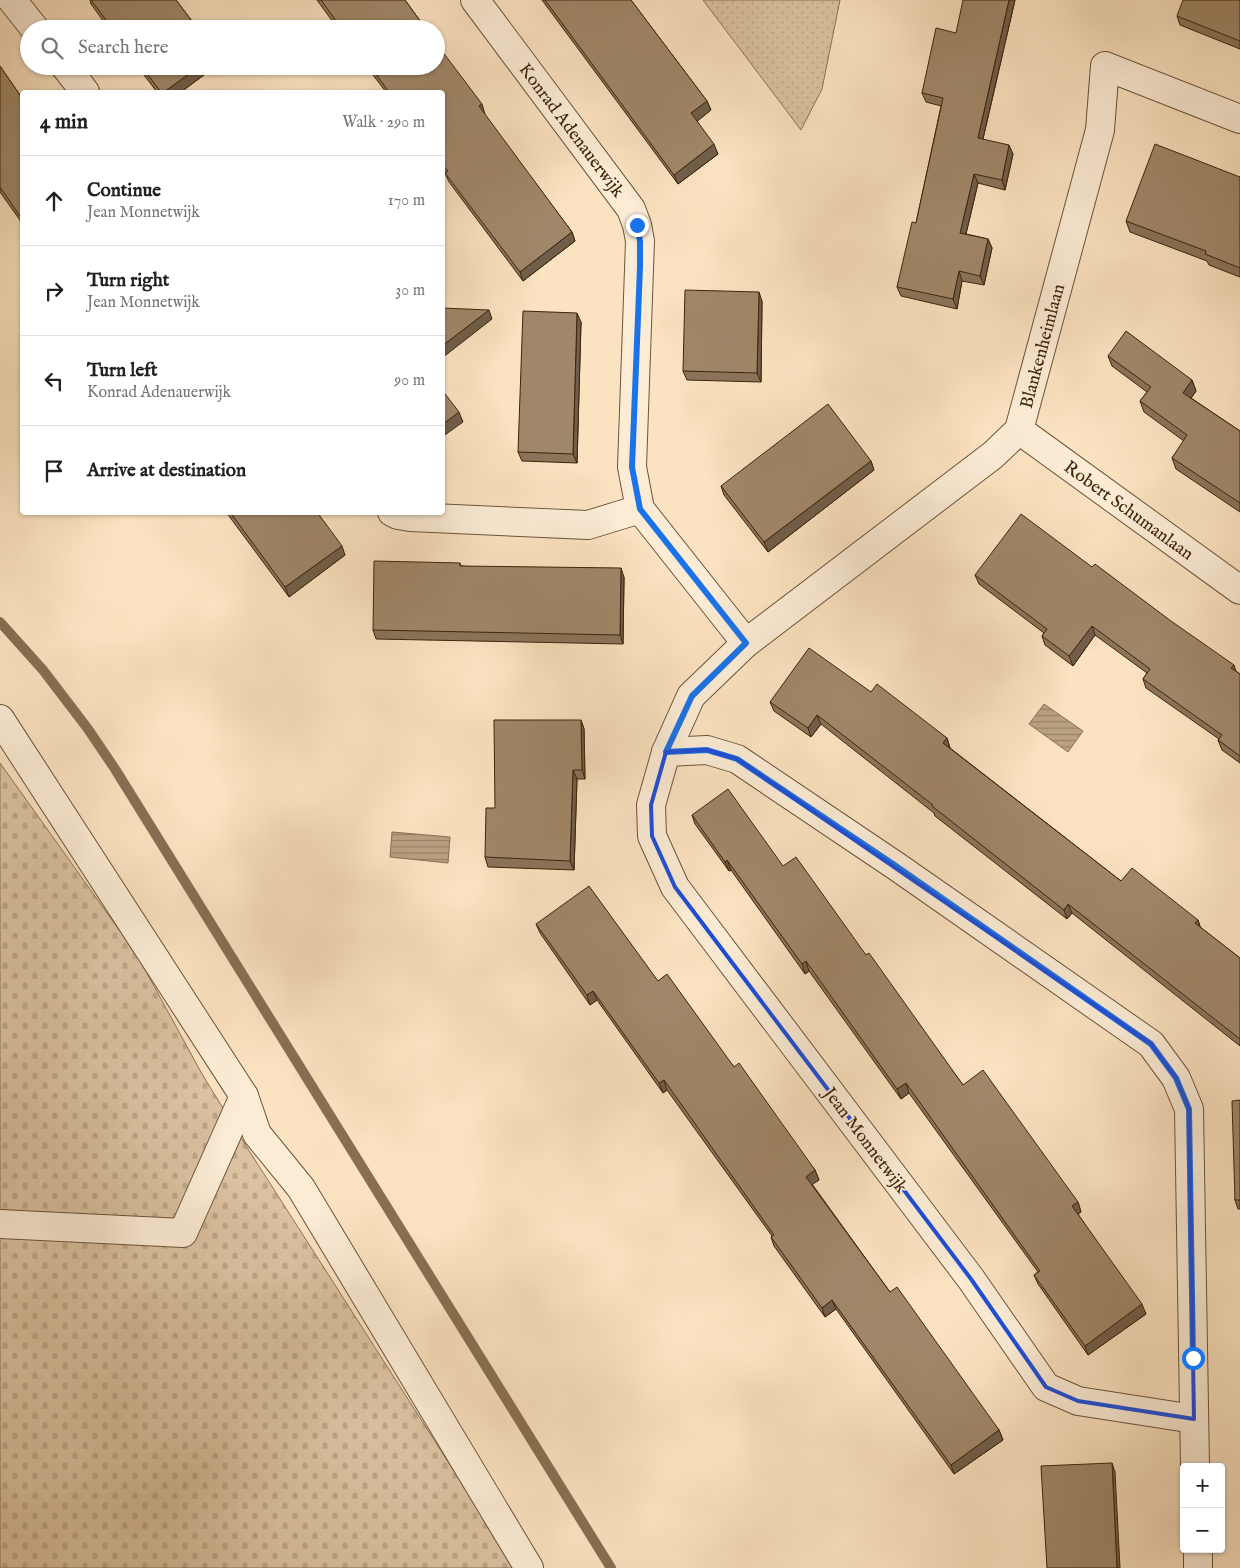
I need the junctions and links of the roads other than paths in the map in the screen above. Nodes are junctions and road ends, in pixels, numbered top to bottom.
1 (12, 0) edge
2 (475, 0) edge
3 (28, 20) edge
4 (72, 75) edge
5 (83, 90) edge
6 (1240, 119) edge
7 (1019, 430) junction
8 (640, 509) junction
9 (398, 515) edge
10 (1240, 590) edge
11 (746, 643) junction
12 (0, 719) edge
13 (666, 752) junction
14 (244, 1096) junction
15 (0, 1224) edge
16 (1194, 1419) junction
17 (1195, 1463) edge
18 (1198, 1553) edge
19 (528, 1567) edge
20 (1198, 1568) edge

1 - 3 street
2 - 8 street, Konrad Adenauerwijk
4 - 5 street
6 - 7 street, Blankenheimlaan
7 - 10 street, Robert Schumanlaan
7 - 11 street, Blankenheimlaan
8 - 9 street
8 - 11 street, Konrad Adenauerwijk
11 - 13 street, Jean Monnetwijk
12 - 14 street
13 - 16 street, Jean Monnetwijk
13 - 16 street
14 - 15 street
14 - 19 street
16 - 17 street
18 - 20 street

